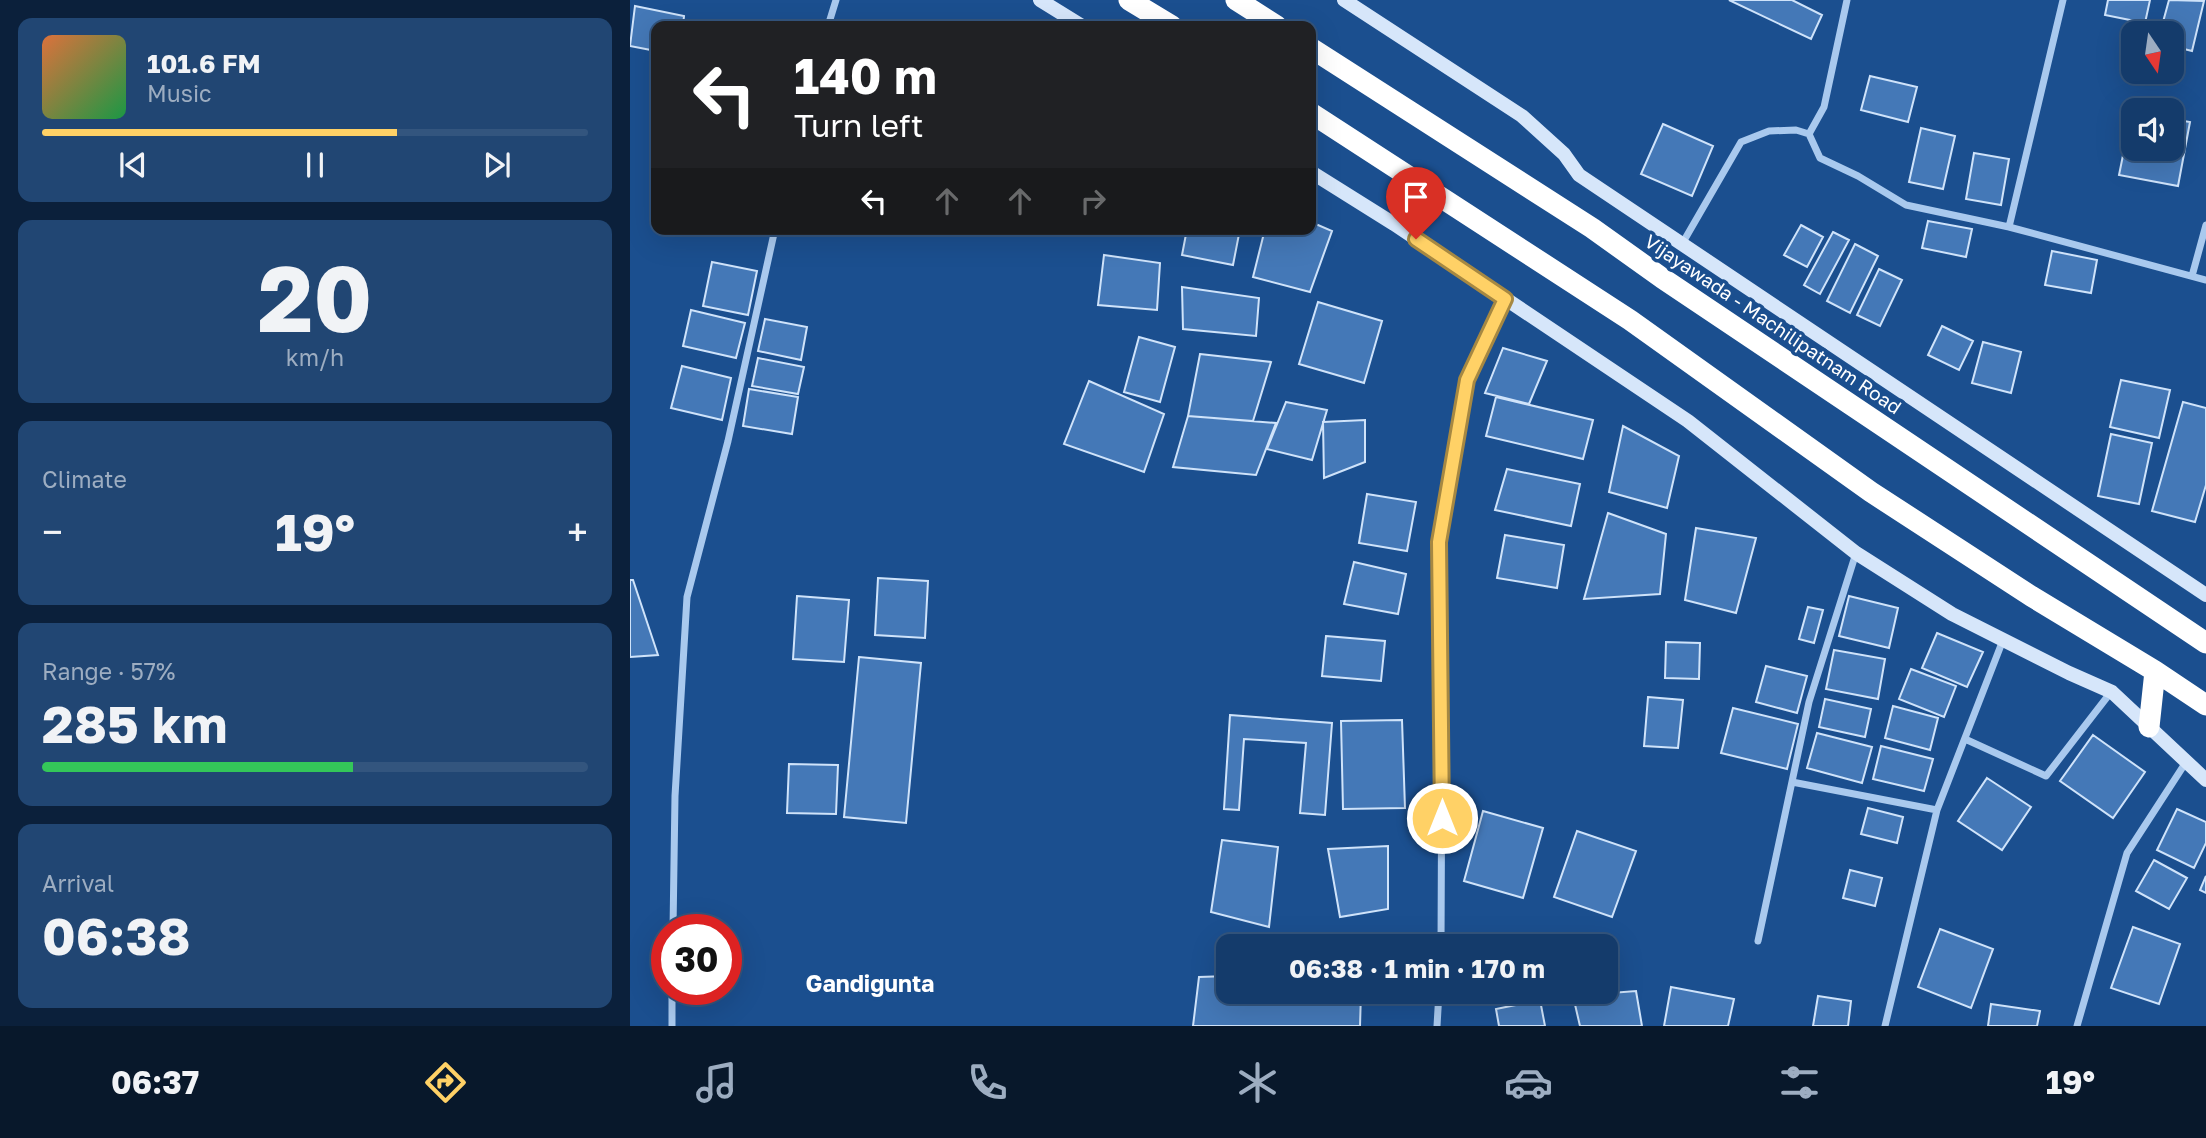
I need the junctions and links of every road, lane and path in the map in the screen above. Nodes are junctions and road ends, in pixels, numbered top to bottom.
1 (836, 0) edge
2 (1040, 0) edge
3 (1129, 0) edge
4 (1236, 0) edge
5 (1345, 0) edge
6 (1847, 0) edge
7 (2063, 0) edge
8 (830, 21) edge
9 (1074, 21) edge
10 (1164, 21) edge
11 (1269, 21) edge
12 (1316, 51) edge
13 (1316, 116) edge
14 (1809, 134) junction
15 (1316, 175) edge
16 (2206, 225) edge
17 (2009, 227) junction
18 (774, 235) edge
19 (1682, 244) junction
20 (2192, 276) junction
21 (2206, 280) edge
22 (1505, 299) junction
23 (1856, 553) junction
24 (2206, 595) edge
25 (2003, 640) junction
26 (2206, 643) edge
27 (2155, 671) junction
28 (2112, 692) junction
29 (2206, 705) edge
30 (2149, 727) junction
31 (1965, 739) junction
32 (2186, 762) junction
33 (2206, 780) edge
34 (1792, 782) junction
35 (1937, 810) junction
36 (673, 914) edge
37 (1441, 934) edge
38 (1758, 941) dead end
39 (1438, 1004) edge
40 (672, 1005) edge
41 (671, 1026) edge
42 (1437, 1026) edge
43 (1885, 1026) edge
44 (2077, 1026) edge

1 - 8 street
2 - 9 street
3 - 10 highway
4 - 11 highway
5 - 19 street
6 - 14 street
7 - 17 street
12 - 26 highway, Vijayawada - Machilipatnam Road
13 - 27 highway
14 - 17 street
14 - 19 street
15 - 22 street
16 - 20 street
17 - 20 street
18 - 36 street
19 - 24 street
20 - 21 street
22 - 23 street
22 - 37 street
23 - 25 street
23 - 34 street
25 - 28 street
25 - 31 street
27 - 29 highway
27 - 30 highway
28 - 30 street
28 - 31 street
30 - 32 street
31 - 35 street
32 - 33 street
32 - 44 street
34 - 35 street
34 - 38 street
35 - 43 street
39 - 42 street
40 - 41 street

